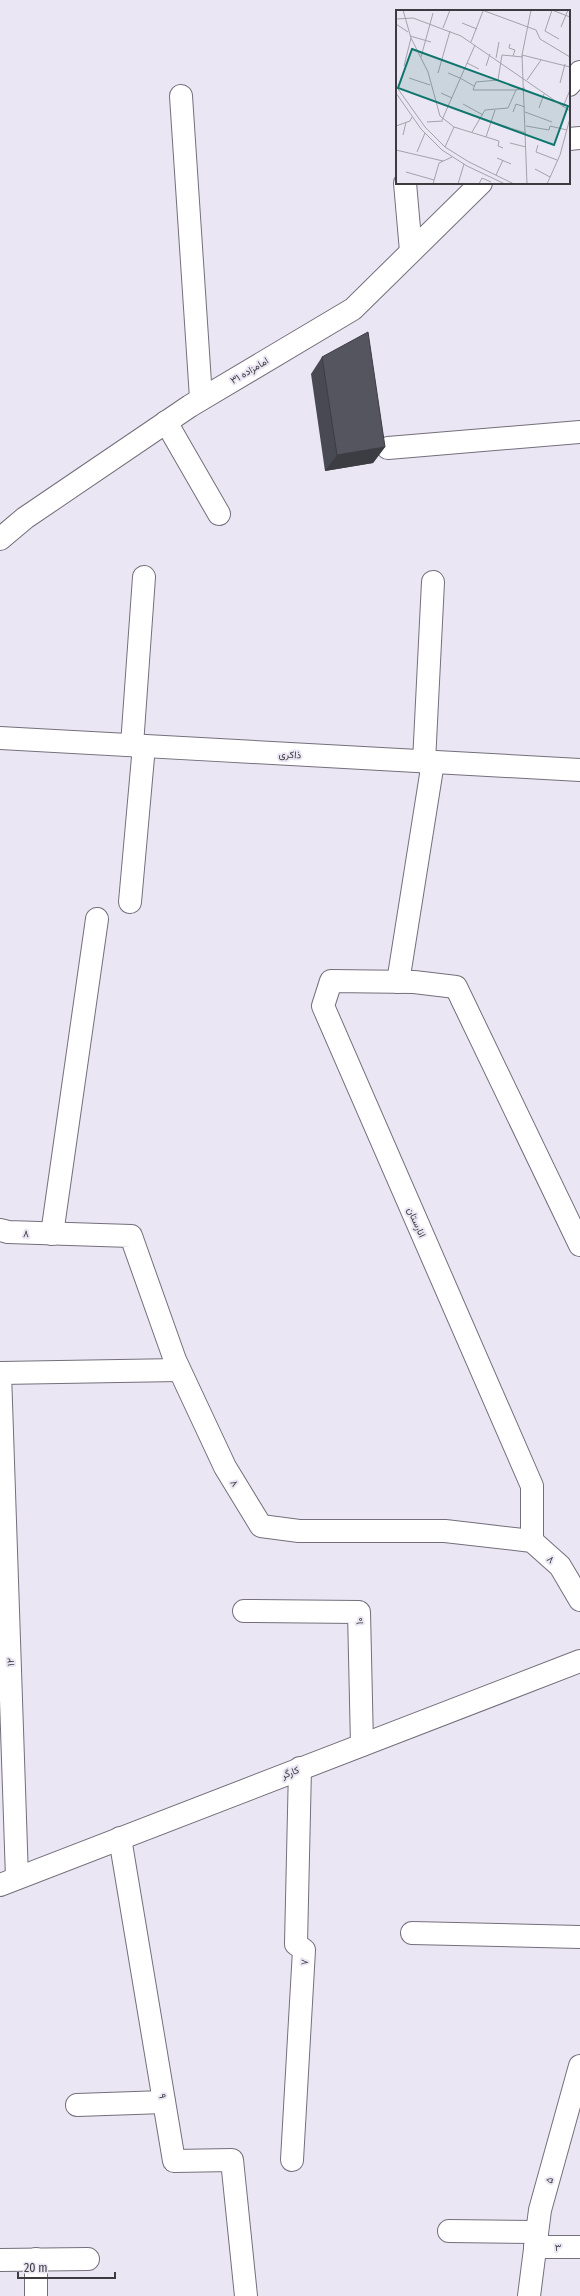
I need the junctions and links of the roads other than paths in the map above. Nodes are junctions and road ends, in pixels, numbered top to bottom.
1 (580, 72) edge
2 (570, 84) edge
3 (181, 96) dead end
4 (580, 138) edge
5 (570, 139) edge
6 (405, 184) edge
7 (480, 184) edge
8 (411, 252) junction
9 (201, 398) junction
10 (166, 422) junction
11 (580, 432) edge
12 (388, 448) dead end
13 (219, 514) dead end
14 (0, 539) edge
15 (144, 577) dead end
16 (434, 582) dead end
17 (0, 738) edge
18 (138, 746) junction
19 (429, 762) junction
20 (580, 770) edge
21 (130, 902) dead end
22 (97, 919) dead end
23 (406, 982) junction
24 (0, 1230) edge
25 (52, 1234) junction
26 (580, 1245) edge
27 (179, 1370) junction
28 (0, 1373) edge
29 (532, 1542) junction
30 (580, 1600) edge
31 (244, 1611) dead end
32 (580, 1660) edge
33 (362, 1744) junction
34 (300, 1768) junction
35 (120, 1838) junction
36 (9, 1882) edge
37 (412, 1933) dead end
38 (580, 1937) edge
39 (580, 2066) edge
40 (164, 2102) junction
41 (77, 2105) dead end
42 (292, 2160) dead end
43 (449, 2231) dead end
44 (536, 2240) junction
45 (580, 2247) edge
46 (36, 2259) junction
47 (88, 2259) dead end
48 (0, 2260) edge
49 (36, 2296) edge
50 (246, 2296) edge
51 (529, 2296) edge

1 - 2 street
3 - 9 street
4 - 5 street
6 - 8 street
7 - 8 street, امامزاده ۳۱
8 - 9 street, امامزاده ۳۱
9 - 10 street, امامزاده ۳۱
10 - 13 street
10 - 14 street, امامزاده ۳۱
11 - 12 street
15 - 18 street
16 - 19 street
17 - 18 street, ذاکری
18 - 19 street, ذاکری
18 - 21 street
19 - 20 street, ذاکری
19 - 23 street
22 - 25 street
23 - 26 street
23 - 29 street, انارستان
24 - 25 street, ۸
25 - 27 street, ۸
27 - 28 street
27 - 29 street, ۸
28 - 36 street, ۱۲
29 - 30 street, ۸
31 - 33 street, ۱۰
32 - 33 street, کارگر
33 - 34 street, کارگر
34 - 35 street, کارگر
34 - 42 street, ۷
35 - 36 street, کارگر
35 - 40 street, ۹
37 - 38 street
39 - 44 street, ۵
40 - 41 street
40 - 50 street, ۹
43 - 44 street, ۳
44 - 45 street, ۳
44 - 51 street, ۵
46 - 47 street
46 - 48 street
46 - 49 street

